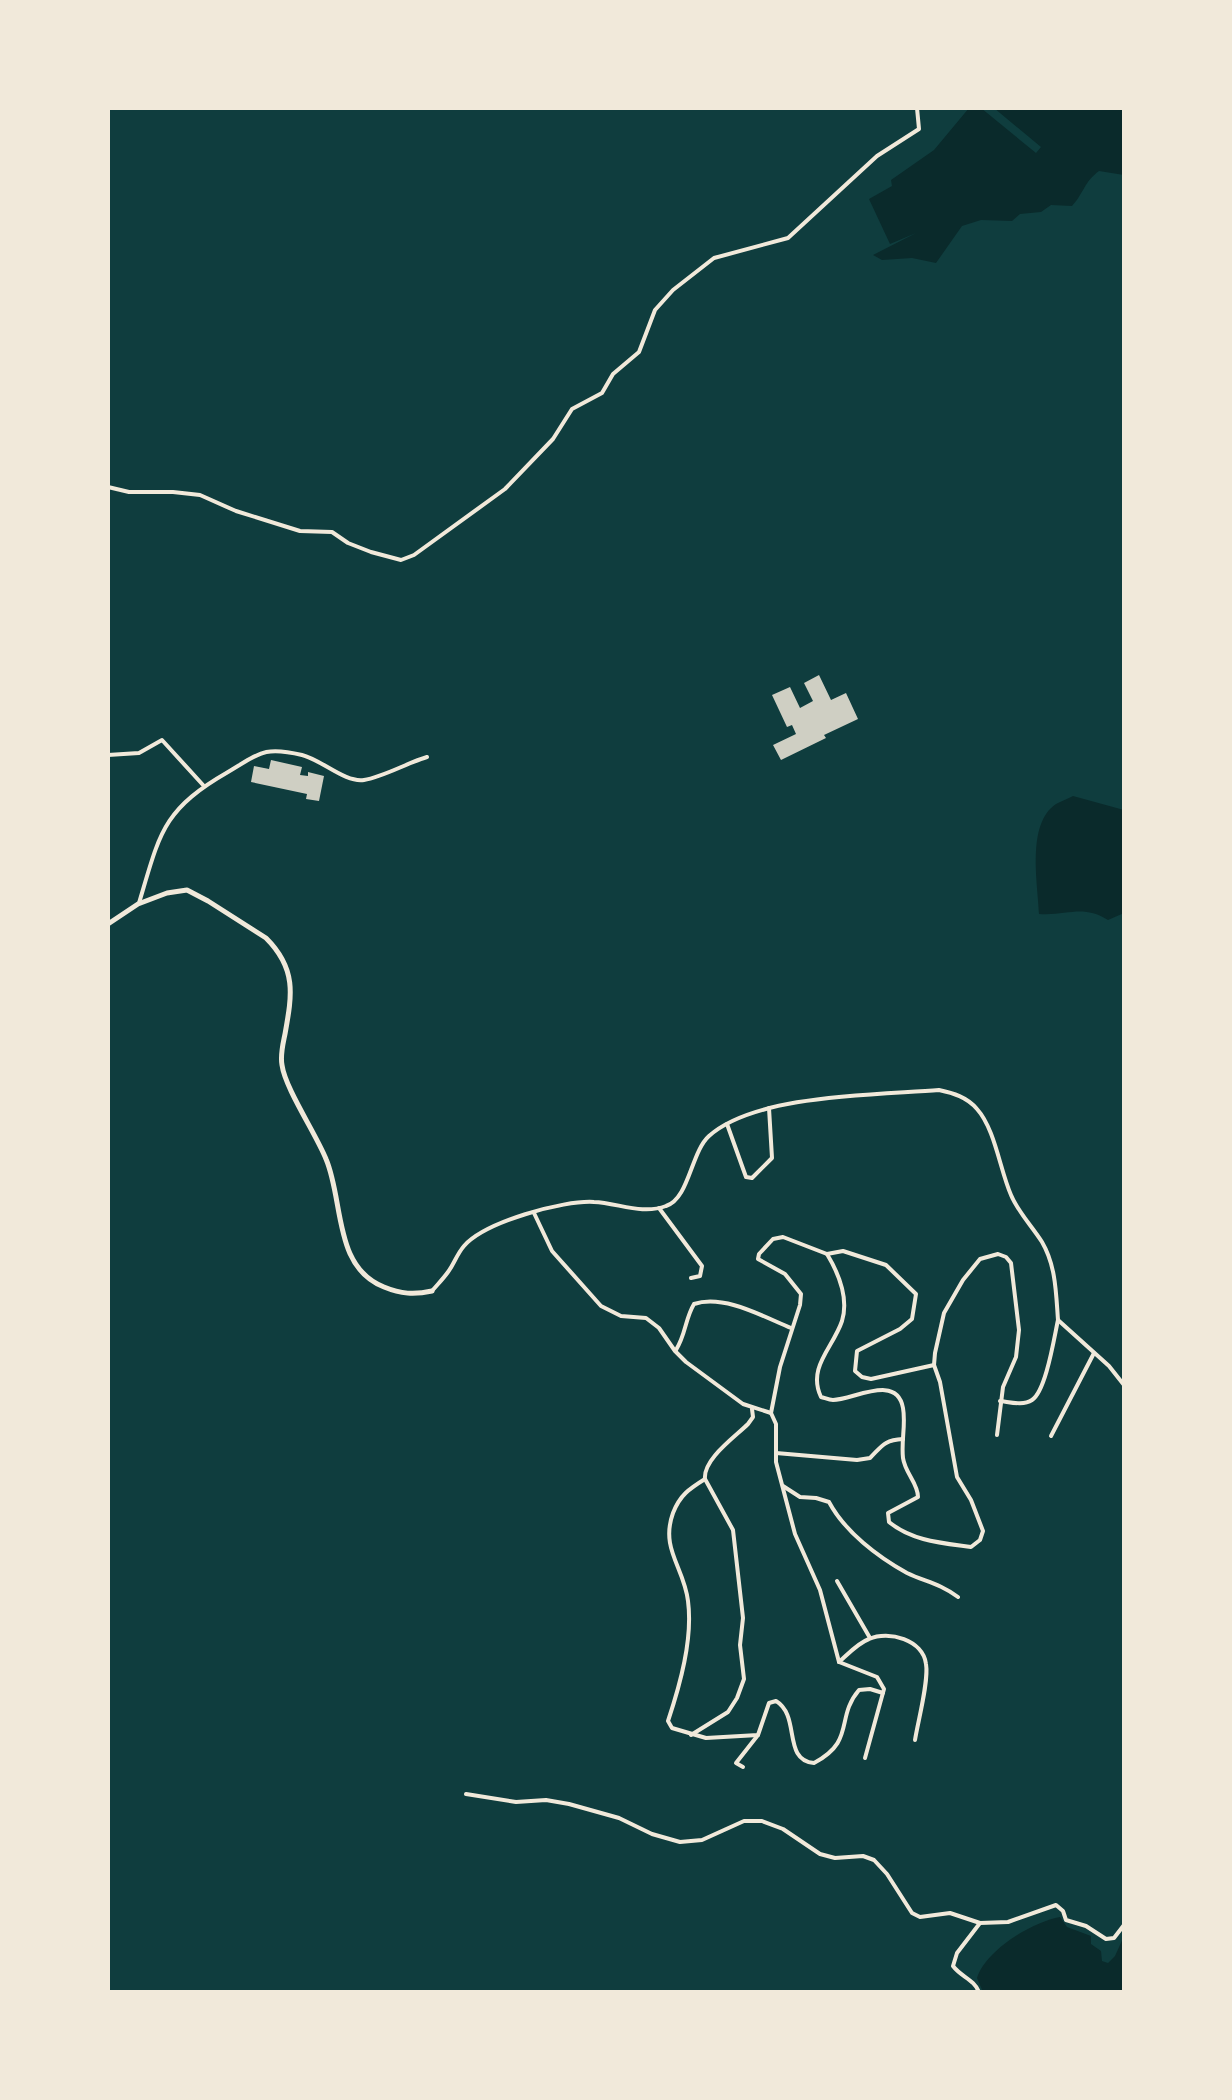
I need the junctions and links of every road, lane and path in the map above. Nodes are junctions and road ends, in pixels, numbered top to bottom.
1 (917, 108) edge
2 (108, 487) edge
3 (108, 755) edge
4 (427, 757) dead end
5 (203, 785) junction
6 (138, 904) junction
7 (108, 924) edge
8 (769, 1108) junction
9 (727, 1124) junction
10 (659, 1208) junction
11 (534, 1213) junction
12 (827, 1254) junction
13 (691, 1278) dead end
14 (432, 1291) joint
15 (1058, 1320) junction
16 (791, 1328) junction
17 (675, 1351) junction
18 (1094, 1353) junction
19 (934, 1365) junction
20 (1124, 1385) edge
21 (1000, 1401) junction
22 (752, 1409) junction
23 (771, 1413) junction
24 (997, 1435) dead end
25 (1051, 1436) dead end
26 (903, 1439) junction
27 (776, 1453) junction
28 (705, 1479) junction
29 (783, 1486) junction
30 (837, 1581) dead end
31 (958, 1597) dead end
32 (870, 1638) junction
33 (839, 1662) junction
34 (883, 1693) junction
35 (691, 1735) junction
36 (758, 1735) junction
37 (915, 1740) dead end
38 (865, 1758) dead end
39 (743, 1767) dead end
40 (466, 1794) dead end
41 (980, 1923) junction
42 (1124, 1925) edge
43 (979, 1992) edge

1 - 2 street
3 - 5 street
4 - 5 street
5 - 6 street
6 - 7 main road
6 - 14 main road
8 - 9 street
8 - 9 street
8 - 15 street
9 - 10 street
10 - 11 street
10 - 13 street
11 - 14 street
11 - 17 street
12 - 16 street
12 - 19 street
12 - 26 street
15 - 18 street
15 - 21 street
16 - 17 street
16 - 23 street
17 - 22 street
18 - 20 street
18 - 25 street
19 - 21 street
19 - 26 street
21 - 24 street
22 - 23 street
22 - 28 street
23 - 27 street
26 - 27 street
27 - 29 street
28 - 35 street
28 - 35 street
29 - 31 street
29 - 33 street
30 - 32 street
32 - 33 street
32 - 37 street
33 - 34 street
34 - 36 street
34 - 38 street
35 - 36 street
36 - 39 street
40 - 41 street
41 - 42 street
41 - 43 street

